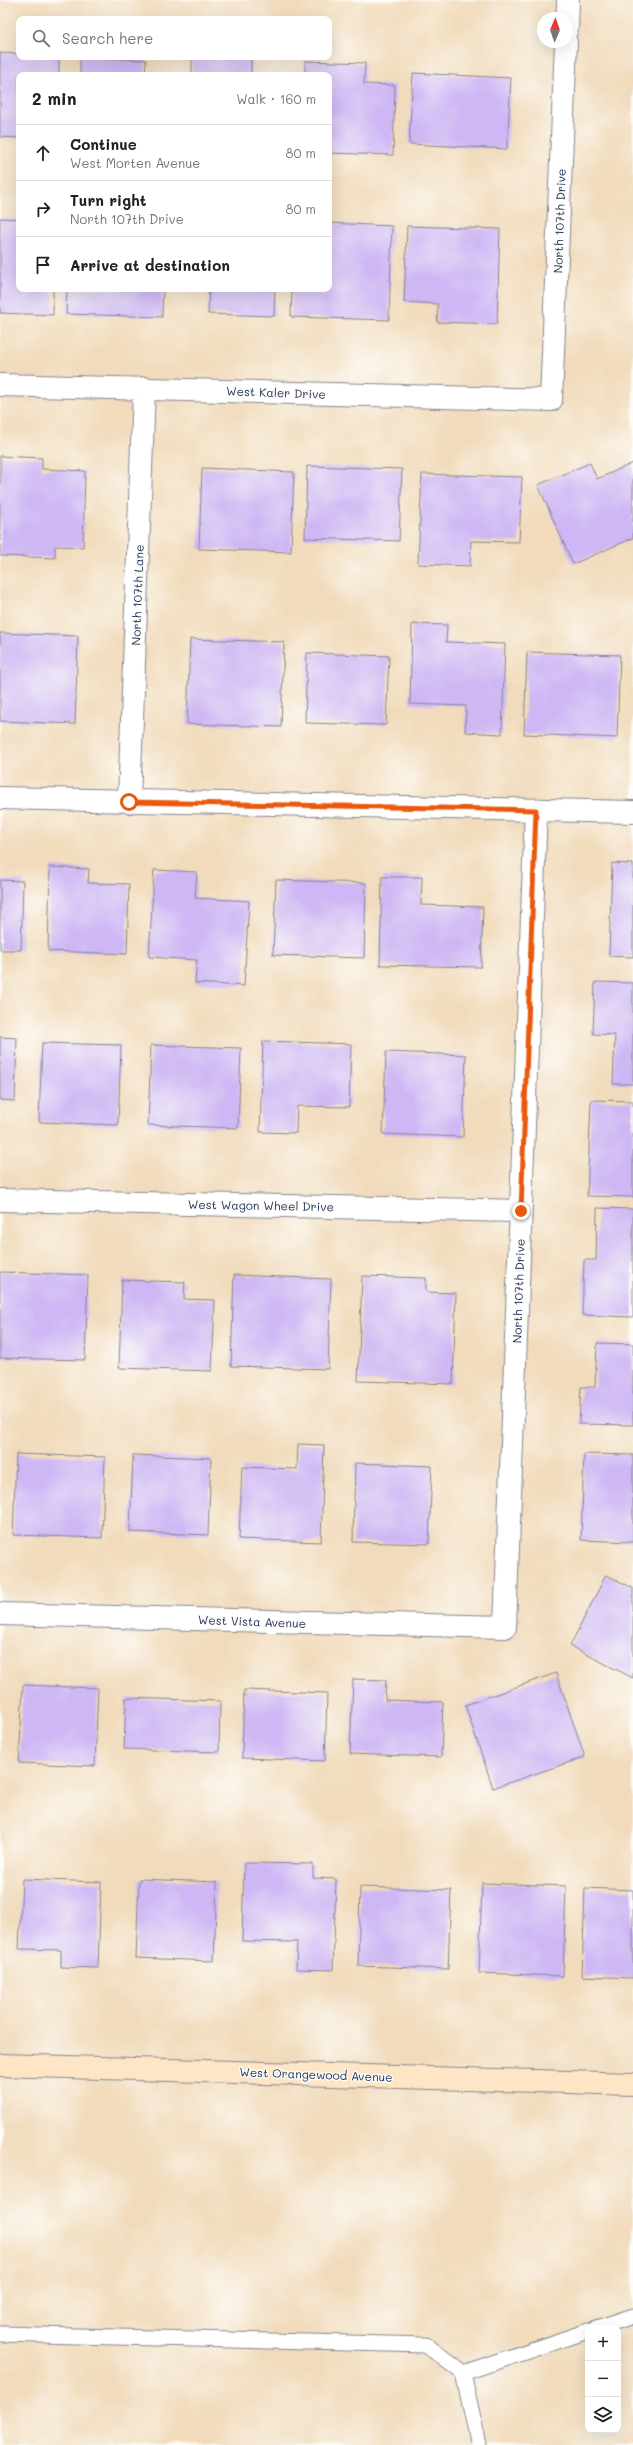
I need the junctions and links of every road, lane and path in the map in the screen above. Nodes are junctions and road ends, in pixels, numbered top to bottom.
1 (568, 0) edge
2 (568, 12) edge
3 (566, 48) edge
4 (0, 385) edge
5 (144, 388) junction
6 (551, 400) joint
7 (0, 798) edge
8 (129, 802) junction
9 (536, 810) junction
10 (633, 812) edge
11 (0, 1200) edge
12 (521, 1211) junction
13 (0, 1614) edge
14 (505, 1628) joint
15 (0, 2065) edge
16 (633, 2084) edge
17 (633, 2316) edge
18 (606, 2325) edge
19 (585, 2332) edge
20 (0, 2334) edge
21 (463, 2373) junction
22 (479, 2445) edge

1 - 2 street
3 - 6 street, North 107th Drive
4 - 5 street, West Kaler Drive
5 - 6 street, West Kaler Drive
5 - 8 street, North 107th Lane
7 - 8 street
8 - 9 street
9 - 10 street
9 - 12 street, North 107th Drive
11 - 12 street, West Wagon Wheel Drive
12 - 14 street, North 107th Drive
13 - 14 street, West Vista Avenue
15 - 16 street, West Orangewood Avenue
17 - 18 lane
19 - 21 lane
20 - 21 lane
21 - 22 lane

